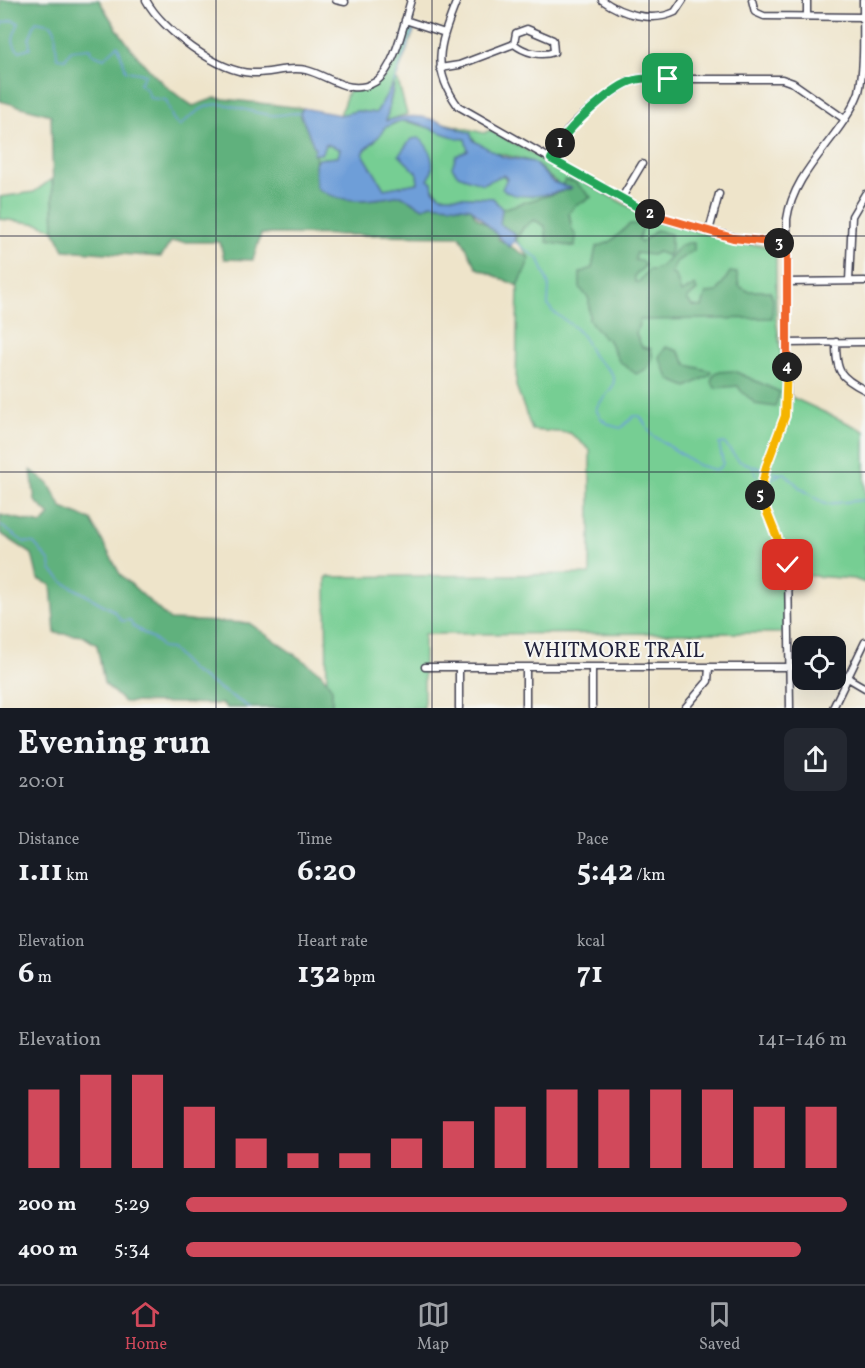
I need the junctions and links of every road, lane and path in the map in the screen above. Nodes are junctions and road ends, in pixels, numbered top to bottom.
1 (146, 0) edge
2 (336, 0) edge
3 (411, 0) edge
4 (457, 0) edge
5 (603, 0) edge
6 (683, 0) edge
7 (752, 0) edge
8 (807, 0) edge
9 (863, 0) edge
10 (345, 2) dead end
11 (807, 16) junction
12 (863, 17) junction
13 (405, 20) junction
14 (445, 33) junction
15 (514, 44) junction
16 (440, 68) junction
17 (843, 118) junction
18 (551, 159) junction
19 (642, 164) dead end
20 (719, 194) dead end
21 (865, 194) edge
22 (621, 200) junction
23 (709, 231) junction
24 (787, 243) junction
25 (849, 281) junction
26 (865, 281) edge
27 (787, 282) junction
28 (836, 342) junction
29 (865, 342) edge
30 (786, 343) junction
31 (865, 390) edge
32 (865, 642) edge
33 (425, 667) dead end
34 (459, 667) junction
35 (526, 667) junction
36 (592, 667) junction
37 (709, 667) junction
38 (790, 667) junction
39 (848, 676) junction
40 (865, 688) edge
41 (459, 708) edge
42 (526, 708) edge
43 (592, 708) edge
44 (685, 708) edge
45 (790, 708) edge
46 (833, 708) edge

1 - 13 street
2 - 10 street
3 - 13 street
4 - 14 street
5 - 6 street
7 - 11 street
8 - 11 street
9 - 12 street
11 - 12 street
12 - 17 street
13 - 14 street
14 - 16 street
15 - 15 street
15 - 16 street
16 - 18 street
17 - 18 street
17 - 24 street
18 - 22 street
19 - 22 street
20 - 23 street
21 - 25 street
22 - 23 street
23 - 24 street
24 - 27 street
25 - 26 street
25 - 27 street
27 - 30 street
28 - 29 street
28 - 30 street
28 - 31 street
30 - 38 street
32 - 39 street
33 - 34 street, WHITMORE TRAIL
34 - 35 street, WHITMORE TRAIL
34 - 41 street
35 - 36 street, WHITMORE TRAIL
35 - 42 street
36 - 37 street, WHITMORE TRAIL
36 - 43 street
37 - 38 street, WHITMORE TRAIL
37 - 44 street
38 - 45 street
39 - 40 street
39 - 46 street

